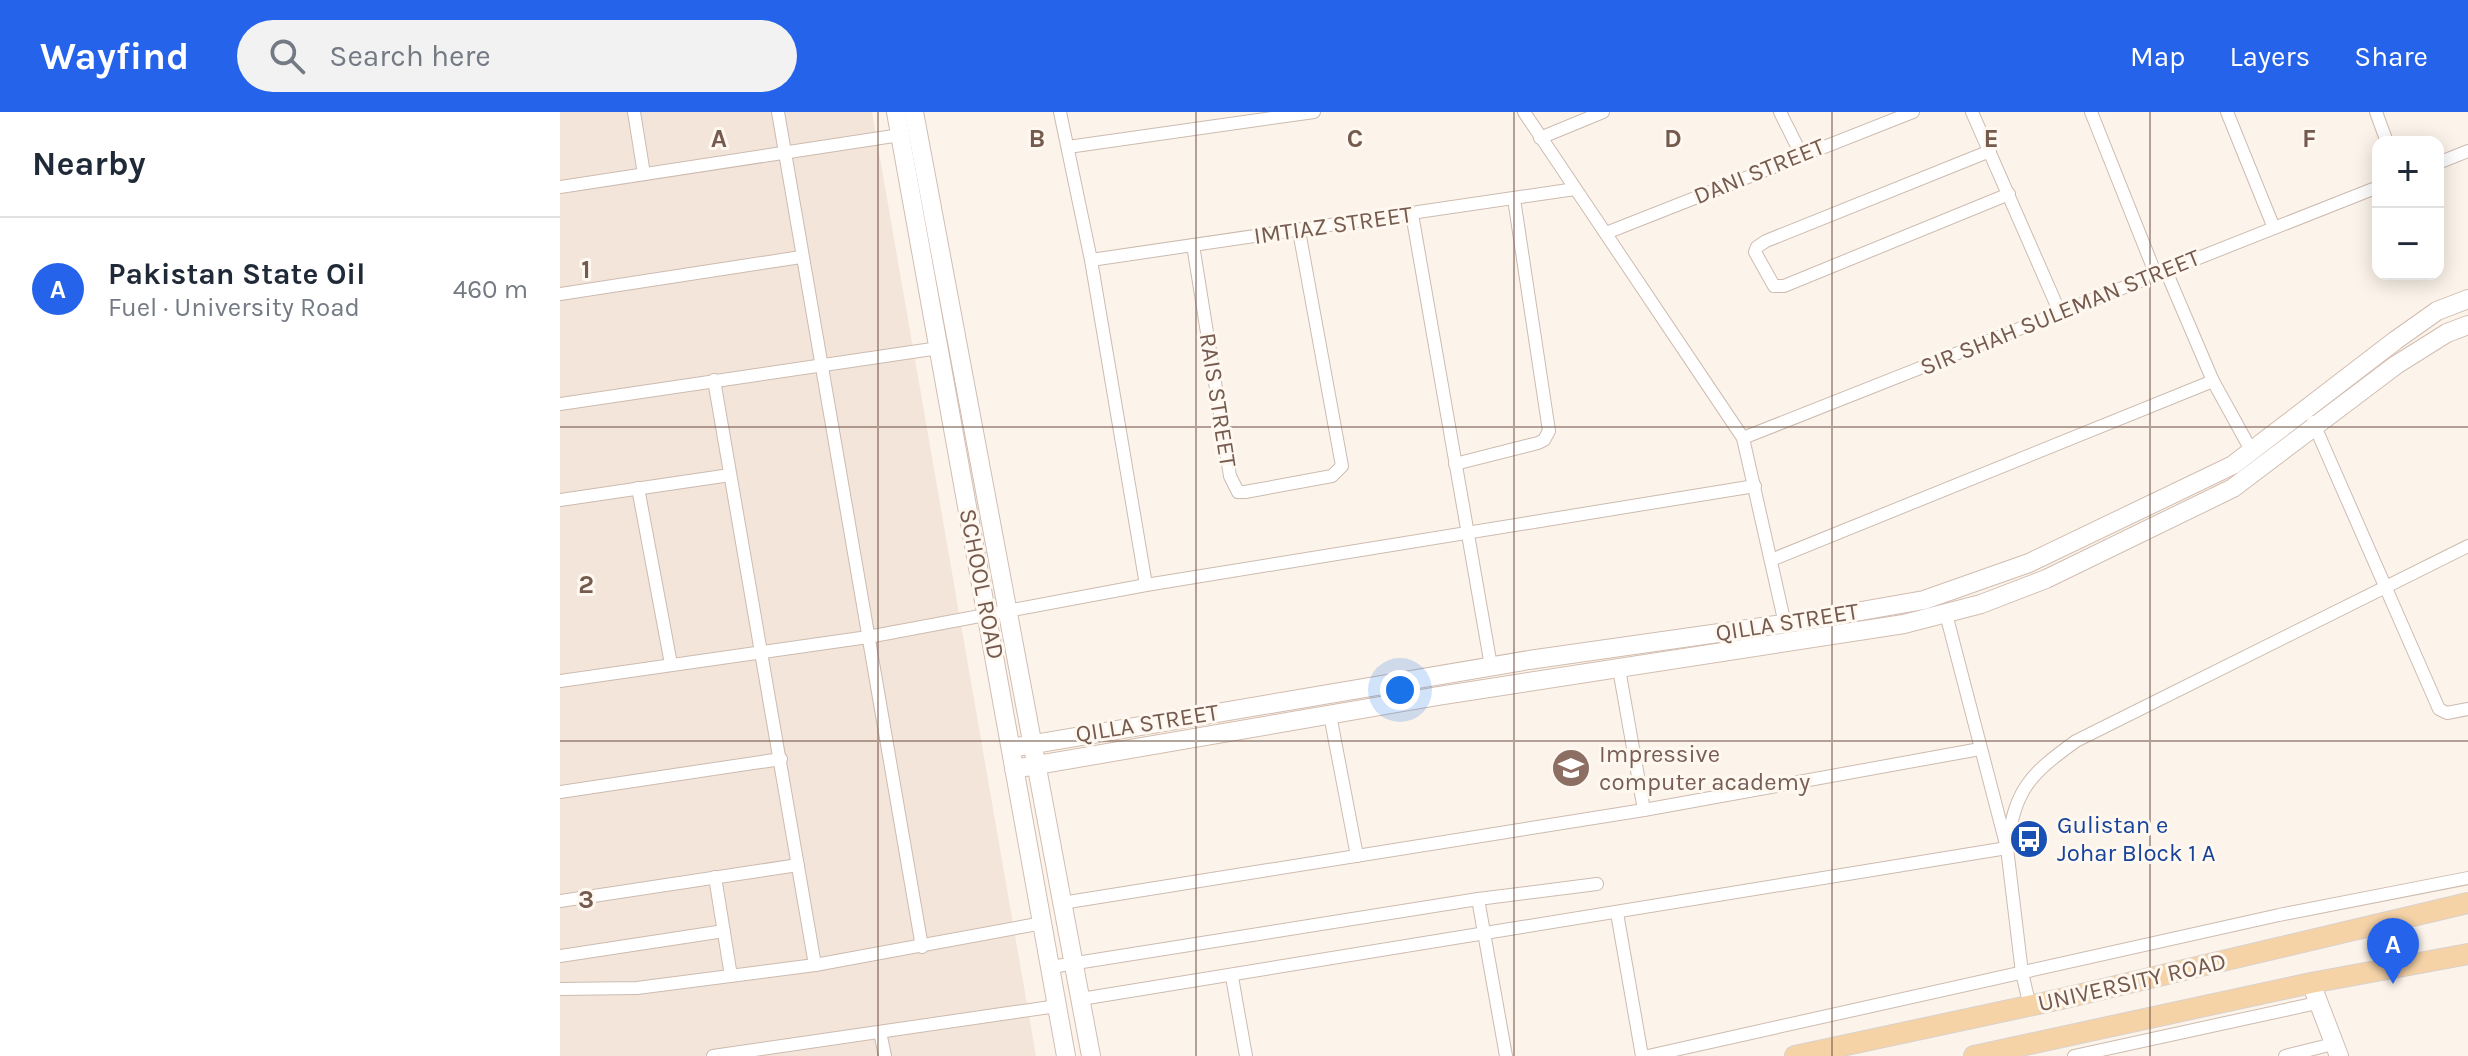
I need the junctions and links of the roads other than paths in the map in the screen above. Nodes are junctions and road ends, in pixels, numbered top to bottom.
1 (634, 112) edge
2 (778, 112) edge
3 (896, 112) edge
4 (914, 112) edge
5 (1060, 112) edge
6 (1314, 112) edge
7 (1524, 112) edge
8 (1603, 112) edge
9 (1780, 112) edge
10 (1913, 112) edge
11 (1972, 112) edge
12 (2091, 112) edge
13 (2227, 112) edge
14 (2376, 112) edge
15 (900, 135) junction
16 (2385, 136) edge
17 (1540, 138) junction
18 (1068, 147) junction
19 (1990, 151) junction
20 (2468, 151) edge
21 (783, 153) junction
22 (1801, 154) junction
23 (2444, 161) edge
24 (644, 174) junction
25 (560, 187) edge
26 (1575, 189) junction
27 (2372, 189) edge
28 (2009, 194) junction
29 (1514, 199) junction
30 (1412, 214) junction
31 (2274, 228) junction
32 (1299, 231) junction
33 (1606, 233) junction
34 (1193, 245) junction
35 (801, 257) junction
36 (1091, 260) junction
37 (2161, 273) junction
38 (560, 294) edge
39 (2468, 299) edge
40 (2060, 313) junction
41 (2468, 325) edge
42 (939, 348) junction
43 (820, 367) junction
44 (714, 380) junction
45 (2213, 381) junction
46 (560, 404) edge
47 (2307, 408) junction
48 (2315, 427) junction
49 (1743, 438) junction
50 (2251, 450) junction
51 (1455, 464) junction
52 (730, 475) junction
53 (1755, 486) junction
54 (638, 488) junction
55 (560, 500) edge
56 (1467, 531) junction
57 (2468, 546) edge
58 (2036, 559) junction
59 (1771, 560) junction
60 (2046, 579) junction
61 (1146, 585) junction
62 (2386, 587) junction
63 (997, 613) junction
64 (1946, 614) junction
65 (1785, 624) junction
66 (868, 637) junction
67 (763, 651) junction
68 (671, 664) junction
69 (1491, 666) junction
70 (1619, 669) junction
71 (560, 681) edge
72 (2468, 709) edge
73 (1330, 715) junction
74 (1032, 743) junction
75 (1011, 748) junction
76 (1980, 749) junction
77 (781, 759) junction
78 (1037, 765) junction
79 (1014, 769) junction
80 (560, 792) edge
81 (1644, 810) junction
82 (2007, 848) junction
83 (1357, 856) junction
84 (798, 865) junction
85 (715, 877) junction
86 (2468, 878) edge
87 (1597, 884) dead end
88 (1478, 899) junction
89 (560, 901) edge
90 (1062, 903) junction
91 (2468, 903) edge
92 (1617, 913) junction
93 (1043, 923) junction
94 (724, 931) junction
95 (1484, 934) junction
96 (922, 947) junction
97 (2468, 954) edge
98 (560, 956) edge
99 (1073, 964) junction
100 (815, 965) junction
101 (1051, 967) junction
102 (2022, 973) junction
103 (731, 976) junction
104 (1232, 977) junction
105 (2311, 983) junction
106 (560, 989) edge
107 (1081, 999) junction
108 (2317, 1003) junction
109 (2211, 1005) junction
110 (1057, 1006) junction
111 (2030, 1006) junction
112 (2214, 1026) junction
113 (880, 1032) junction
114 (2336, 1050) edge
115 (2009, 1052) edge
116 (713, 1056) edge
117 (885, 1056) edge
118 (1066, 1056) edge
119 (1091, 1056) edge
120 (1246, 1056) edge
121 (1506, 1056) edge
122 (1642, 1056) edge
123 (1648, 1056) edge
124 (1795, 1056) edge
125 (1974, 1056) edge
126 (2074, 1056) edge
127 (2285, 1056) edge

1 - 24 street
2 - 21 street
3 - 15 street, SCHOOL ROAD
4 - 63 street, SCHOOL ROAD
5 - 18 street
6 - 18 street
7 - 17 street
8 - 17 street
9 - 22 street
10 - 22 street, DANI STREET
11 - 19 street
12 - 37 street
13 - 31 street
14 - 16 street
15 - 21 street
15 - 42 street, SCHOOL ROAD
17 - 26 street
18 - 36 street
19 - 28 street
19 - 28 street
20 - 23 street
21 - 24 street
21 - 35 street
22 - 33 street, DANI STREET
24 - 25 street
26 - 29 street, IMTIAZ STREET
26 - 33 street
27 - 31 street, SIR SHAH SULEMAN STREET
28 - 40 street
29 - 30 street, IMTIAZ STREET
29 - 51 street
30 - 32 street, IMTIAZ STREET
30 - 51 street
31 - 37 street, SIR SHAH SULEMAN STREET
32 - 34 street, IMTIAZ STREET
32 - 34 street, RAIS STREET
33 - 49 street
34 - 36 street, IMTIAZ STREET
35 - 38 street
35 - 43 street
36 - 61 street
37 - 40 street, SIR SHAH SULEMAN STREET
37 - 45 street
39 - 47 street, QILLA STREET
40 - 49 street, SIR SHAH SULEMAN STREET
41 - 48 street, QILLA STREET
42 - 43 street
42 - 63 street, SCHOOL ROAD
43 - 44 street
43 - 66 street
44 - 46 street
44 - 52 street
45 - 50 street
45 - 59 street
47 - 48 street
47 - 50 street, QILLA STREET
48 - 60 street, QILLA STREET
48 - 62 street
49 - 53 street
50 - 58 street, QILLA STREET
51 - 56 street
52 - 54 street
52 - 67 street
53 - 56 street
53 - 59 street
54 - 55 street
54 - 68 street
56 - 61 street
56 - 69 street
57 - 62 street
58 - 60 street
58 - 65 street, QILLA STREET
59 - 65 street
60 - 64 street, QILLA STREET
61 - 63 street
62 - 72 street
62 - 82 street
63 - 66 street
63 - 74 street, SCHOOL ROAD
63 - 75 street, SCHOOL ROAD
64 - 70 street, QILLA STREET
64 - 76 street
65 - 69 street, QILLA STREET
66 - 67 street
66 - 96 street
67 - 68 street
67 - 77 street
68 - 71 street
69 - 74 street, QILLA STREET
70 - 73 street, QILLA STREET
70 - 81 street
73 - 78 street, QILLA STREET
73 - 83 street
74 - 75 street, QILLA STREET
74 - 78 street, SCHOOL ROAD
75 - 79 street, SCHOOL ROAD
76 - 81 street
76 - 82 street
77 - 80 street
77 - 84 street
78 - 79 street, QILLA STREET
78 - 90 street, SCHOOL ROAD
79 - 93 street, SCHOOL ROAD
81 - 83 street
82 - 92 street
82 - 102 street
83 - 90 street
84 - 85 street
84 - 100 street
85 - 89 street
85 - 94 street
86 - 102 street
87 - 88 street
88 - 95 street
88 - 99 street
90 - 99 street, SCHOOL ROAD
91 - 111 main road, UNIVERSITY ROAD
92 - 95 street
92 - 122 street
93 - 96 street
93 - 101 street, SCHOOL ROAD
94 - 98 street
94 - 103 street
95 - 104 street
95 - 121 street
96 - 100 street
97 - 105 main road, UNIVERSITY ROAD
99 - 101 street
99 - 107 street, SCHOOL ROAD
100 - 103 street
101 - 110 street, SCHOOL ROAD
102 - 111 street
102 - 123 street
103 - 106 street
104 - 107 street
104 - 120 street
105 - 108 street
105 - 109 main road, UNIVERSITY ROAD
107 - 119 street, SCHOOL ROAD
108 - 112 street
108 - 114 street
109 - 112 street
109 - 115 main road, UNIVERSITY ROAD
110 - 113 street
110 - 118 street, SCHOOL ROAD
111 - 124 main road, UNIVERSITY ROAD
112 - 126 street
113 - 116 street
113 - 117 street
114 - 127 street
115 - 125 main road, UNIVERSITY ROAD

